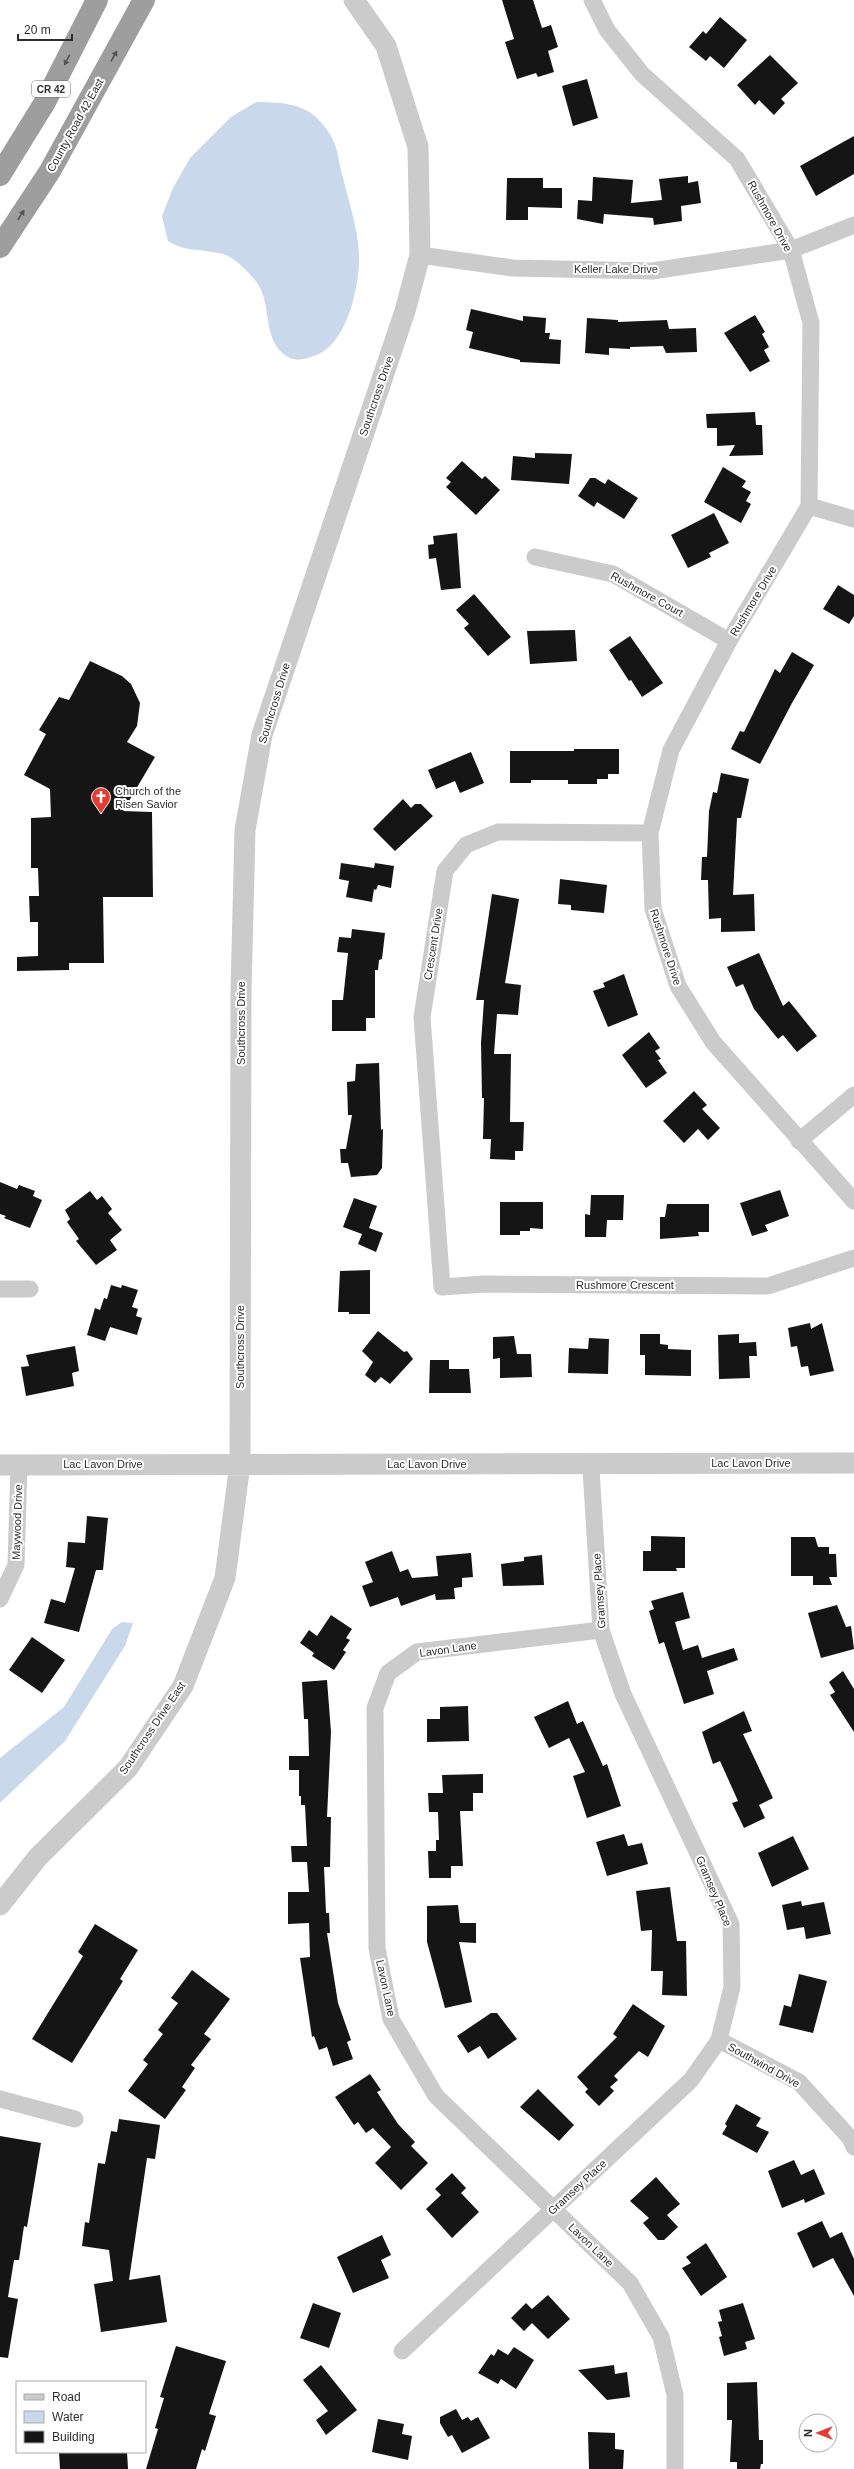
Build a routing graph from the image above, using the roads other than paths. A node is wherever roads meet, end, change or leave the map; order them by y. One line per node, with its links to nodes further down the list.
1 (97, 0): 5 (highway, CR 42, one-way to 5)
2 (144, 0): 7 (highway, County Road 42 East, one-way to 2)
3 (354, 0): 9 (street, Southcross Drive)
4 (592, 0): 8 (street, Rushmore Drive)
5 (0, 175)
6 (854, 224): 8 (street, Keller Lake Drive)
7 (0, 247)
8 (791, 250): 9 (street, Keller Lake Drive); 10 (street, Rushmore Drive)
9 (420, 255): 24 (street, Southcross Drive)
10 (809, 506): 11 (street); 13 (street, Rushmore Drive)
11 (854, 520)
12 (535, 557): 13 (street, Rushmore Court)
13 (729, 641): 14 (street, Rushmore Drive)
14 (650, 833): 16 (street, Rushmore Drive); 18 (street, Crescent Drive)
15 (854, 1095): 16 (street)
16 (799, 1141): 17 (street, Rushmore Drive)
17 (854, 1201)
18 (438, 1237): 19 (street, Rushmore Crescent)
19 (854, 1258)
20 (0, 1289): 21 (street)
21 (30, 1289)
22 (854, 1463): 25 (street, Lac Lavon Drive)
23 (10, 1464): 24 (street, Lac Lavon Drive); 26 (street, Maywood Drive)
24 (240, 1464): 25 (street, Lac Lavon Drive); 28 (street, Southcross Drive East)
25 (584, 1464): 27 (street, Gramsey Place)
26 (0, 1599)
27 (600, 1630): 29 (street, Gramsey Place); 33 (street, Lavon Lane)
28 (0, 1904)
29 (719, 2040): 32 (street, Southwind Drive); 33 (street, Gramsey Place)
30 (0, 2099): 31 (street)
31 (75, 2119)
32 (854, 2147)
33 (553, 2209): 34 (street, Gramsey Place); 35 (street, Lavon Lane)
34 (402, 2351)
35 (675, 2469)

